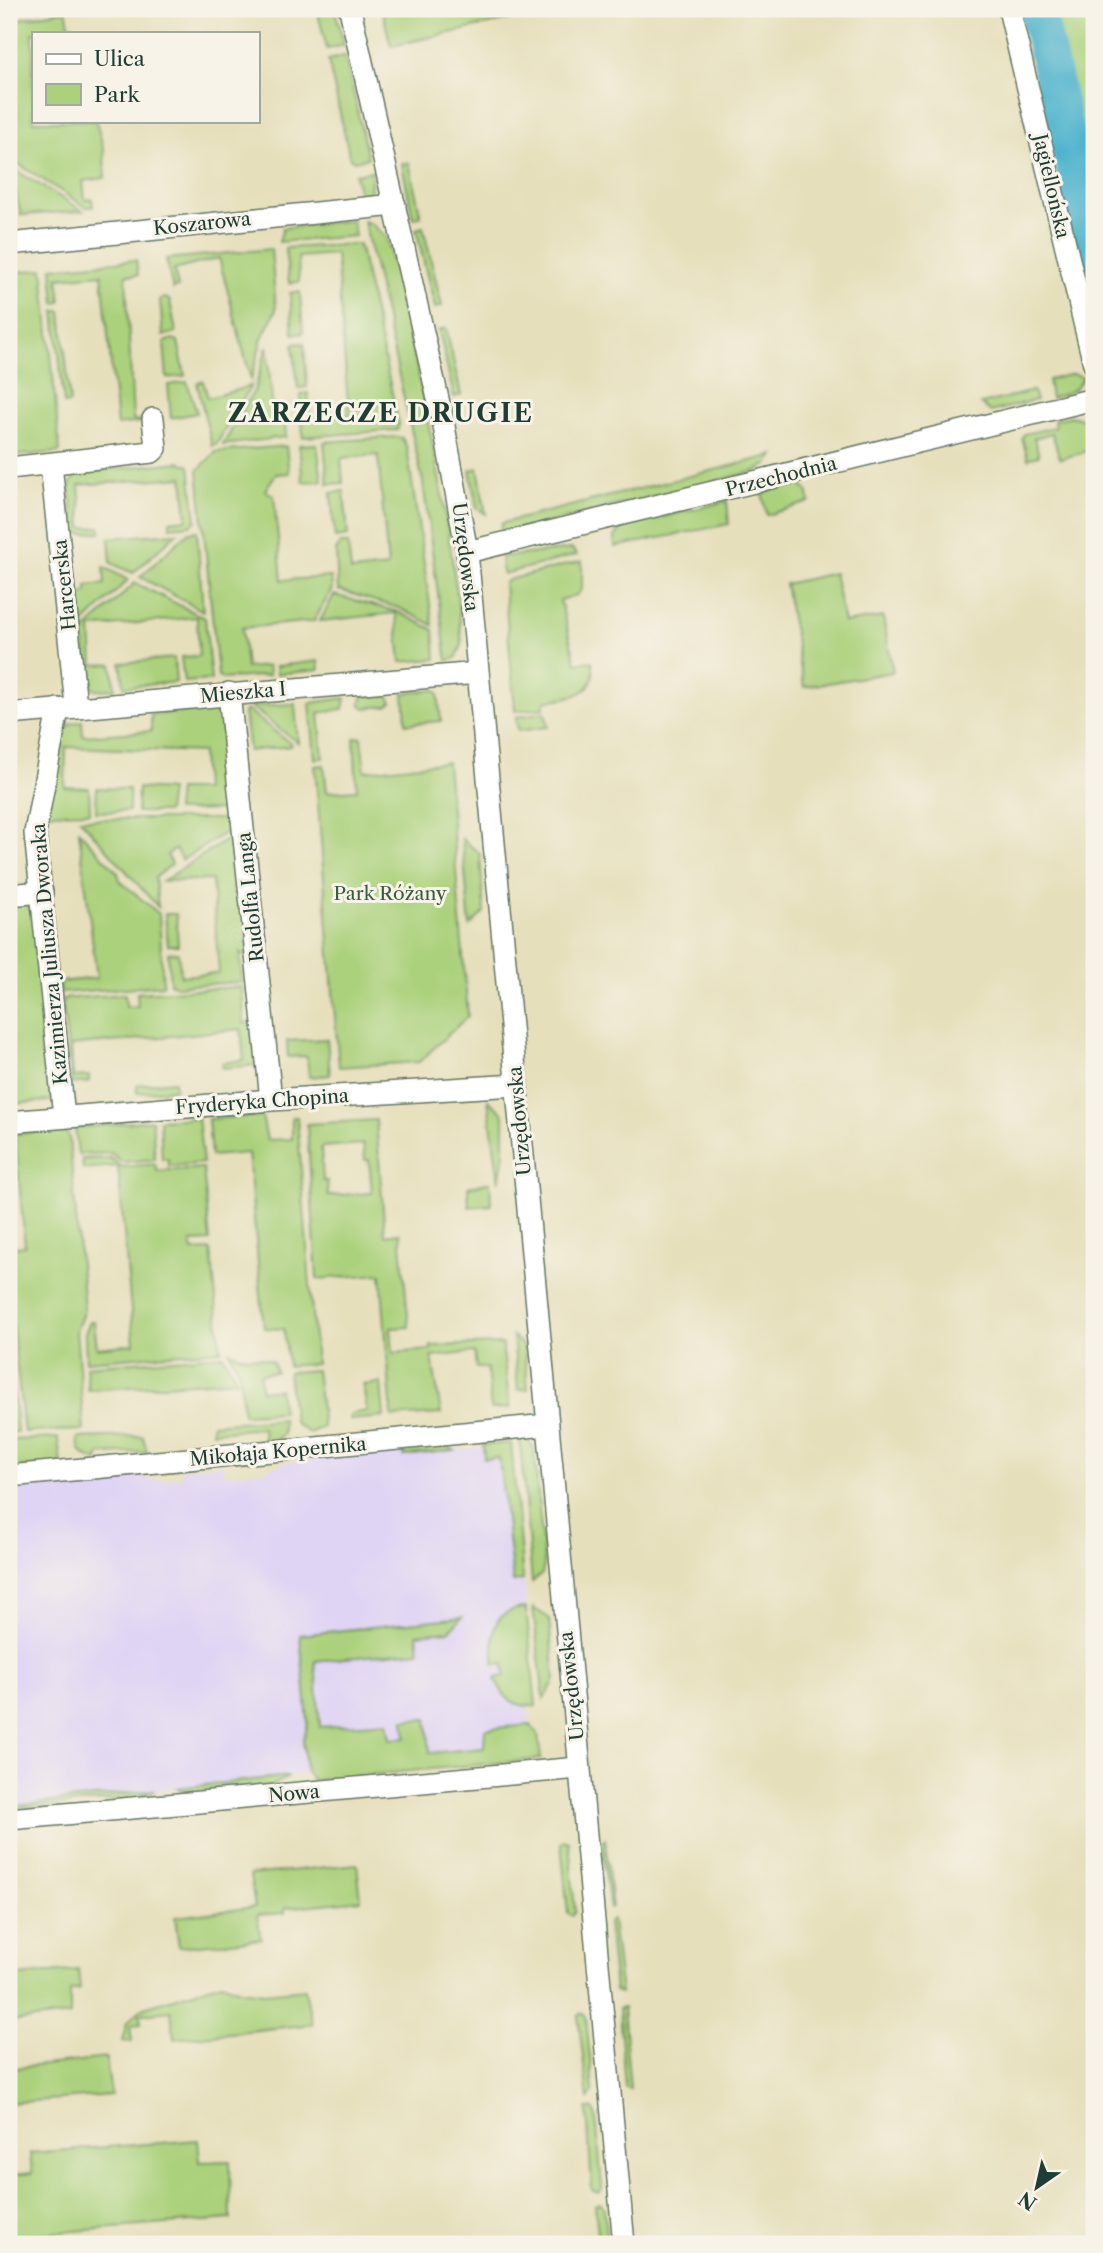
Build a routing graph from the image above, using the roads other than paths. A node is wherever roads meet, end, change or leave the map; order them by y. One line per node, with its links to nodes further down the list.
1 (350, 9): 3 (street, Urzędowska)
2 (1009, 9): 5 (street, Jagiellońska)
3 (395, 205): 4 (street, Koszarowa); 10 (street, Urzędowska)
4 (9, 244)
5 (1094, 359)
6 (1094, 399): 10 (street, Przechodnia)
7 (153, 419): 8 (street)
8 (51, 464): 9 (street); 13 (street, Harcerska)
9 (9, 468)
10 (467, 552): 11 (street, Urzędowska)
11 (478, 673): 12 (street, Mieszka I); 17 (street, Urzędowska)
12 (229, 693): 13 (street, Mieszka I); 18 (street, Rudolfa Langa)
13 (67, 708): 14 (street, Mieszka I); 15 (street, Kazimierza Juliusza Dworaka)
14 (9, 714)
15 (42, 892): 16 (street); 19 (street, Kazimierza Juliusza Dworaka)
16 (9, 895)
17 (516, 1085): 18 (street, Fryderyka Chopina); 21 (street, Urzędowska)
18 (271, 1100): 19 (street, Fryderyka Chopina)
19 (64, 1118): 20 (street, Fryderyka Chopina)
20 (9, 1122)
21 (547, 1425): 22 (street, Mikołaja Kopernika); 23 (street, Urzędowska)
22 (9, 1476)
23 (579, 1768): 24 (street, Nowa); 25 (street, Urzędowska)
24 (9, 1819)
25 (624, 2244)

